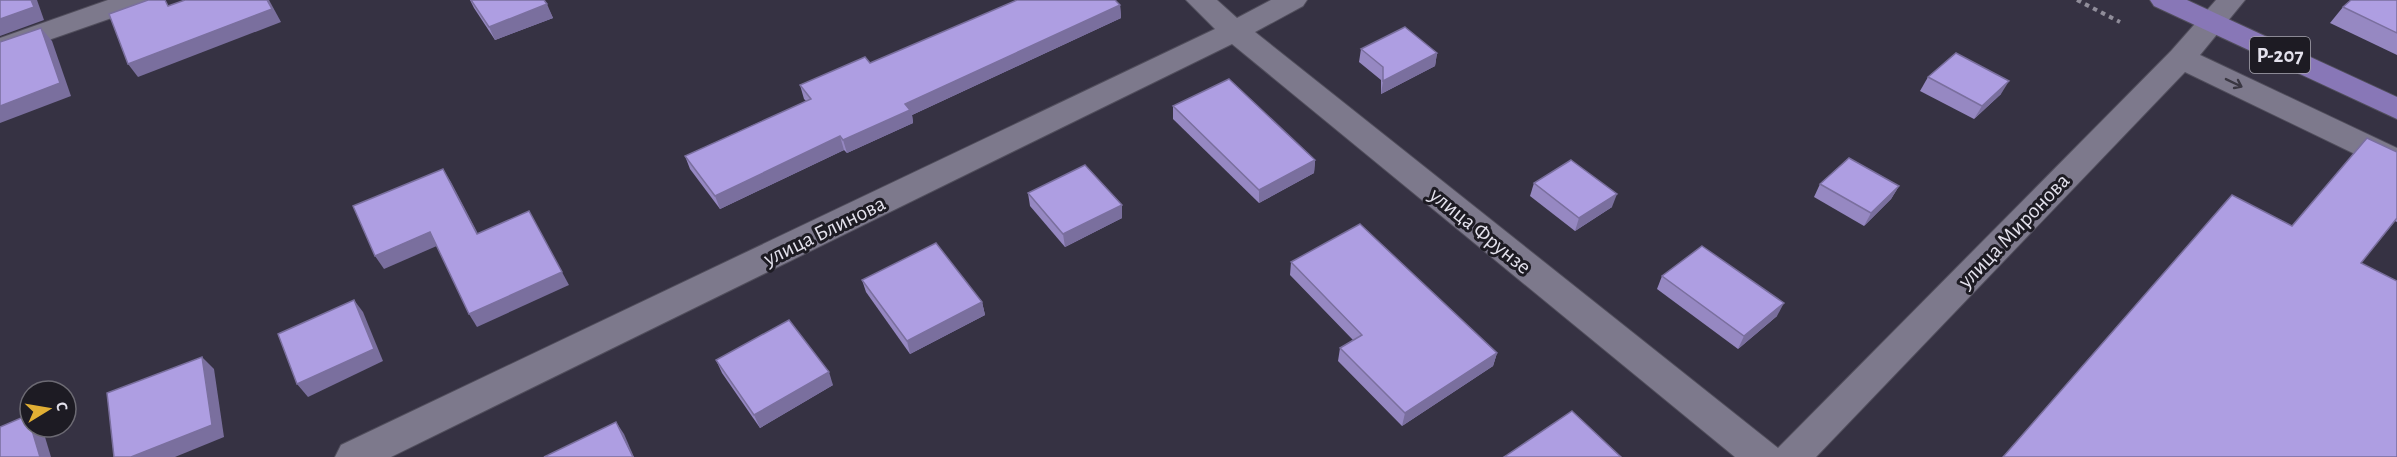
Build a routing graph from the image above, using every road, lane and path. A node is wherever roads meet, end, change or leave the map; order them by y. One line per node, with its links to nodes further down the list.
1 (136, 0): 9 (street)
2 (1200, 0): 8 (street, улица Фрунзе)
3 (1293, 0): 8 (street, улица Блинова)
4 (2077, 0): 7 (path)
5 (2164, 0): 6 (main road, Р-207)
6 (2221, 11): 10 (street, улица Миронова); 11 (main road, Р-207)
7 (2120, 22)
8 (1235, 32): 13 (street, улица Блинова); 14 (street, улица Фрунзе)
9 (0, 48)
10 (2181, 58): 12 (street, one-way to 12); 15 (street, улица Миронова)
11 (2397, 109)
12 (2397, 161)
13 (354, 457)
14 (1763, 457)
15 (1792, 457)

